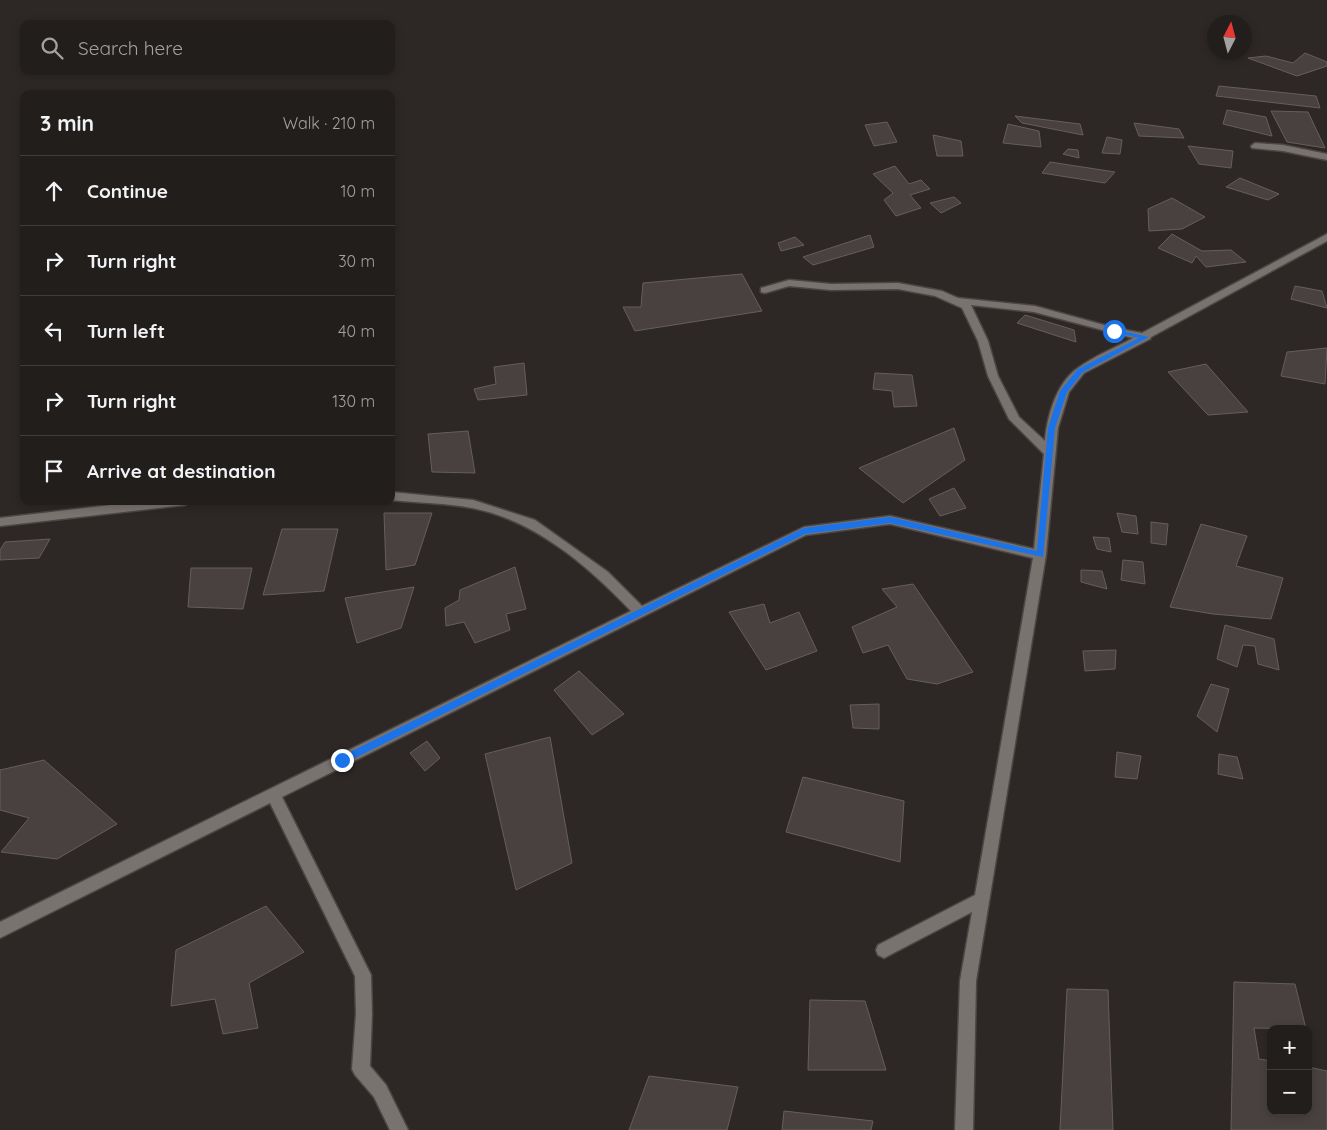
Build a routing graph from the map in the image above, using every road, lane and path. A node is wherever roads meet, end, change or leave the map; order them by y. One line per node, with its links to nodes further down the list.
1 (1254, 146): 2 (street)
2 (1327, 157)
3 (1325, 240): 6 (street)
4 (765, 290): 5 (street)
5 (954, 300): 6 (street); 7 (street)
6 (1146, 337): 7 (street)
7 (1049, 452): 11 (street)
8 (395, 496): 12 (street)
9 (150, 505): 10 (street)
10 (0, 522)
11 (1040, 555): 12 (street); 14 (street)
12 (640, 612): 13 (street)
13 (272, 795): 15 (street); 17 (street)
14 (982, 899): 16 (street); 18 (street)
15 (0, 930)
16 (884, 950)
17 (399, 1130)
18 (964, 1130)

